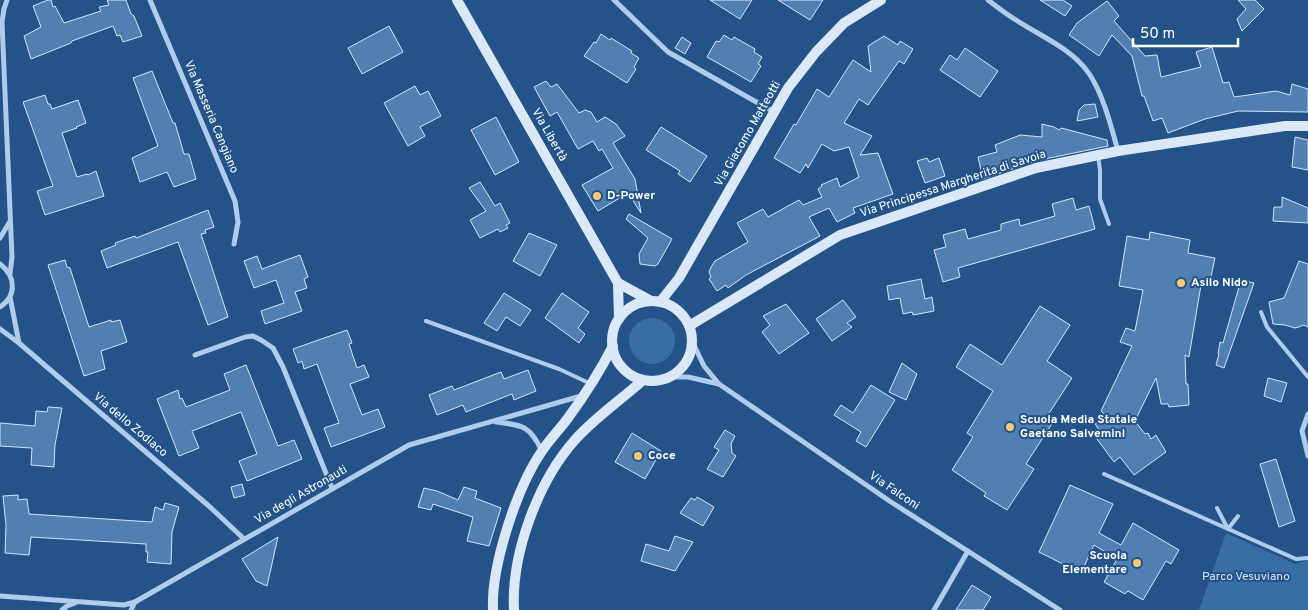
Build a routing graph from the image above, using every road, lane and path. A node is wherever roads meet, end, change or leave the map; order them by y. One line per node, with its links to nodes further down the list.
1 (7, 0): 11 (street)
2 (150, 0): 14 (street, Via Masseria Cangiano)
3 (457, 0): 17 (street, Via Libertà)
4 (614, 0): 7 (street)
5 (881, 0): 7 (street, Via Giacomo Matteotti)
6 (988, 0): 9 (street)
7 (774, 112): 19 (street, Via Giacomo Matteotti)
8 (1308, 126): 9 (street, Via Principessa Margherita di Savoia)
9 (1118, 151): 10 (street, Via Principessa Margherita di Savoia)
10 (1098, 155): 12 (lane); 24 (street, Via Principessa Margherita di Savoia)
11 (9, 222): 13 (street); 16 (street)
12 (1109, 224)
13 (0, 238)
14 (234, 244)
15 (0, 264): 16 (street)
16 (10, 274): 18 (street)
17 (618, 283): 19 (street); 22 (street, Via Libertà)
18 (10, 298): 20 (street); 27 (street)
19 (655, 302): 22 (street); 24 (street)
20 (0, 307)
21 (1261, 312): 31 (lane)
22 (619, 318): 28 (street)
23 (426, 321): 33 (lane)
24 (689, 326): 26 (street)
25 (0, 329): 27 (street, Via dello Zodiaco)
26 (692, 341): 30 (street); 34 (street, Via Falconi)
27 (19, 343): 47 (street, Via dello Zodiaco)
28 (613, 346): 32 (street); 33 (street)
29 (196, 355): 41 (street)
30 (669, 377): 32 (street); 34 (street, Via Falconi)
31 (1308, 377)
32 (643, 380): 56 (street)
33 (591, 384): 35 (street)
34 (719, 384): 48 (street, Via Falconi)
35 (584, 395): 37 (street, Via degli Astronauti); 38 (street)
36 (1308, 414): 39 (street)
37 (493, 422): 38 (street, Via degli Astronauti); 41 (street, Via degli Astronauti)
38 (542, 452): 55 (street)
39 (1308, 456)
40 (1104, 474): 43 (lane)
41 (332, 488): 47 (street, Via degli Astronauti)
42 (1166, 494): 43 (lane)
43 (1167, 502): 46 (lane)
44 (1217, 508): 46 (lane)
45 (1238, 516): 46 (lane)
46 (1228, 529): 49 (lane)
47 (244, 539): 52 (street, Via degli Astronauti)
48 (968, 551): 57 (street); 58 (street, Via Falconi)
49 (1308, 558)
50 (0, 596): 51 (street)
51 (77, 602): 52 (street); 53 (street)
52 (135, 602): 54 (street)
53 (62, 610)
54 (131, 610)
55 (493, 610)
56 (514, 610)
57 (934, 610)
58 (1060, 610)

